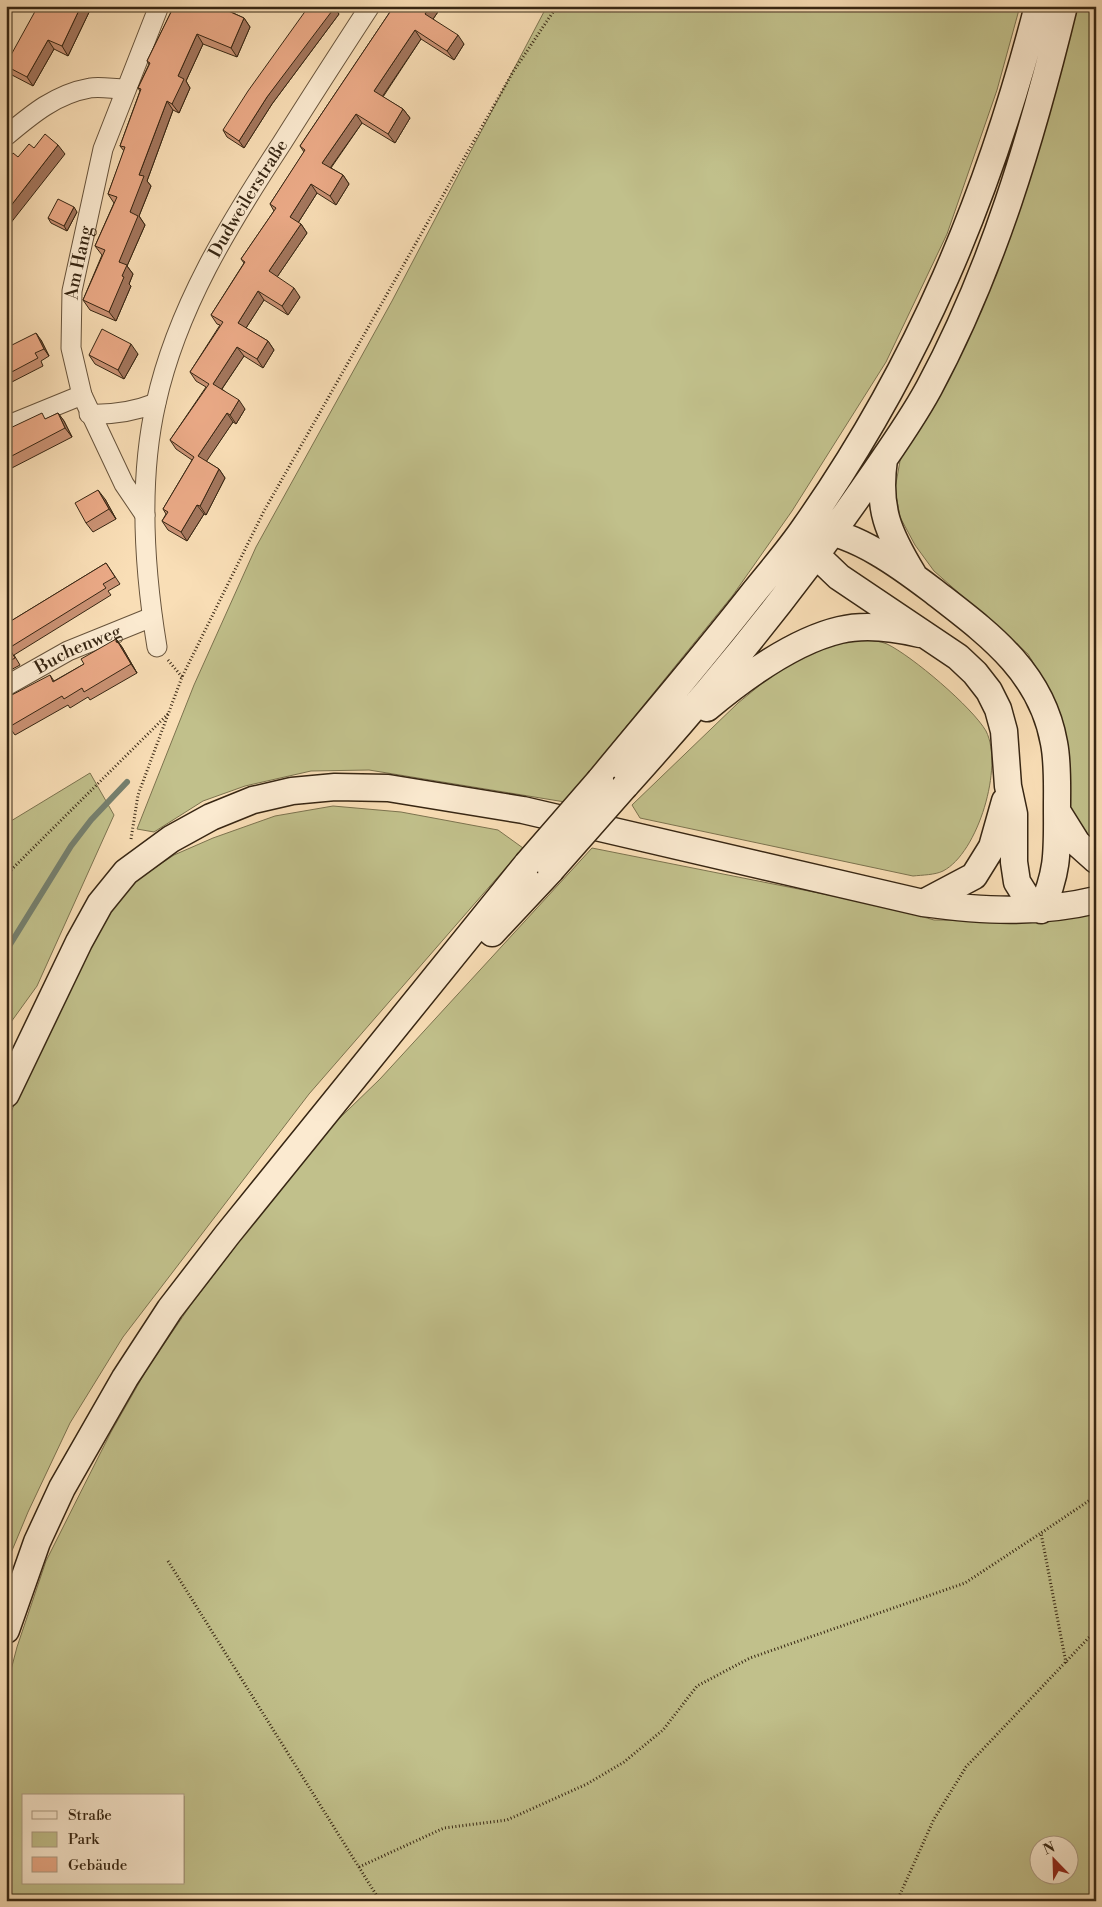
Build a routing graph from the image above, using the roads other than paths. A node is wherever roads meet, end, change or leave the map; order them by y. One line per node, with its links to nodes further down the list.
1 (159, 6): 5 (street, Am Hang)
2 (370, 6): 8 (street, Dudweilerstraße)
3 (1038, 6): 13 (main road)
4 (1064, 6): 11 (main road)
5 (125, 89): 6 (street); 7 (street, Am Hang)
6 (6, 136)
7 (82, 395): 9 (street, Am Hang); 10 (street)
8 (156, 403): 9 (street); 12 (street, Dudweilerstraße)
9 (89, 414): 12 (street, Am Hang)
10 (6, 426)
11 (884, 458): 14 (main road); 16 (main road)
12 (145, 514): 17 (street, Dudweilerstraße)
13 (804, 529): 14 (main road); 15 (main road); 25 (main road, bridge)
14 (833, 533): 15 (main road); 16 (main road)
15 (816, 555): 18 (main road); 21 (main road)
16 (915, 577): 23 (main road)
17 (152, 616): 19 (street, Dudweilerstraße); 20 (street, Buchenweg)
18 (928, 636): 21 (main road); 22 (main road)
19 (157, 647)
20 (6, 686)
21 (656, 752): 25 (main road, bridge)
22 (1008, 786): 27 (main road); 28 (main road)
23 (1057, 810): 24 (main road); 28 (main road)
24 (1096, 860)
25 (539, 867): 30 (main road)
26 (1096, 900): 28 (main road)
27 (924, 903): 28 (main road); 29 (main road)
28 (1041, 910)
29 (6, 1094)
30 (6, 1630)

